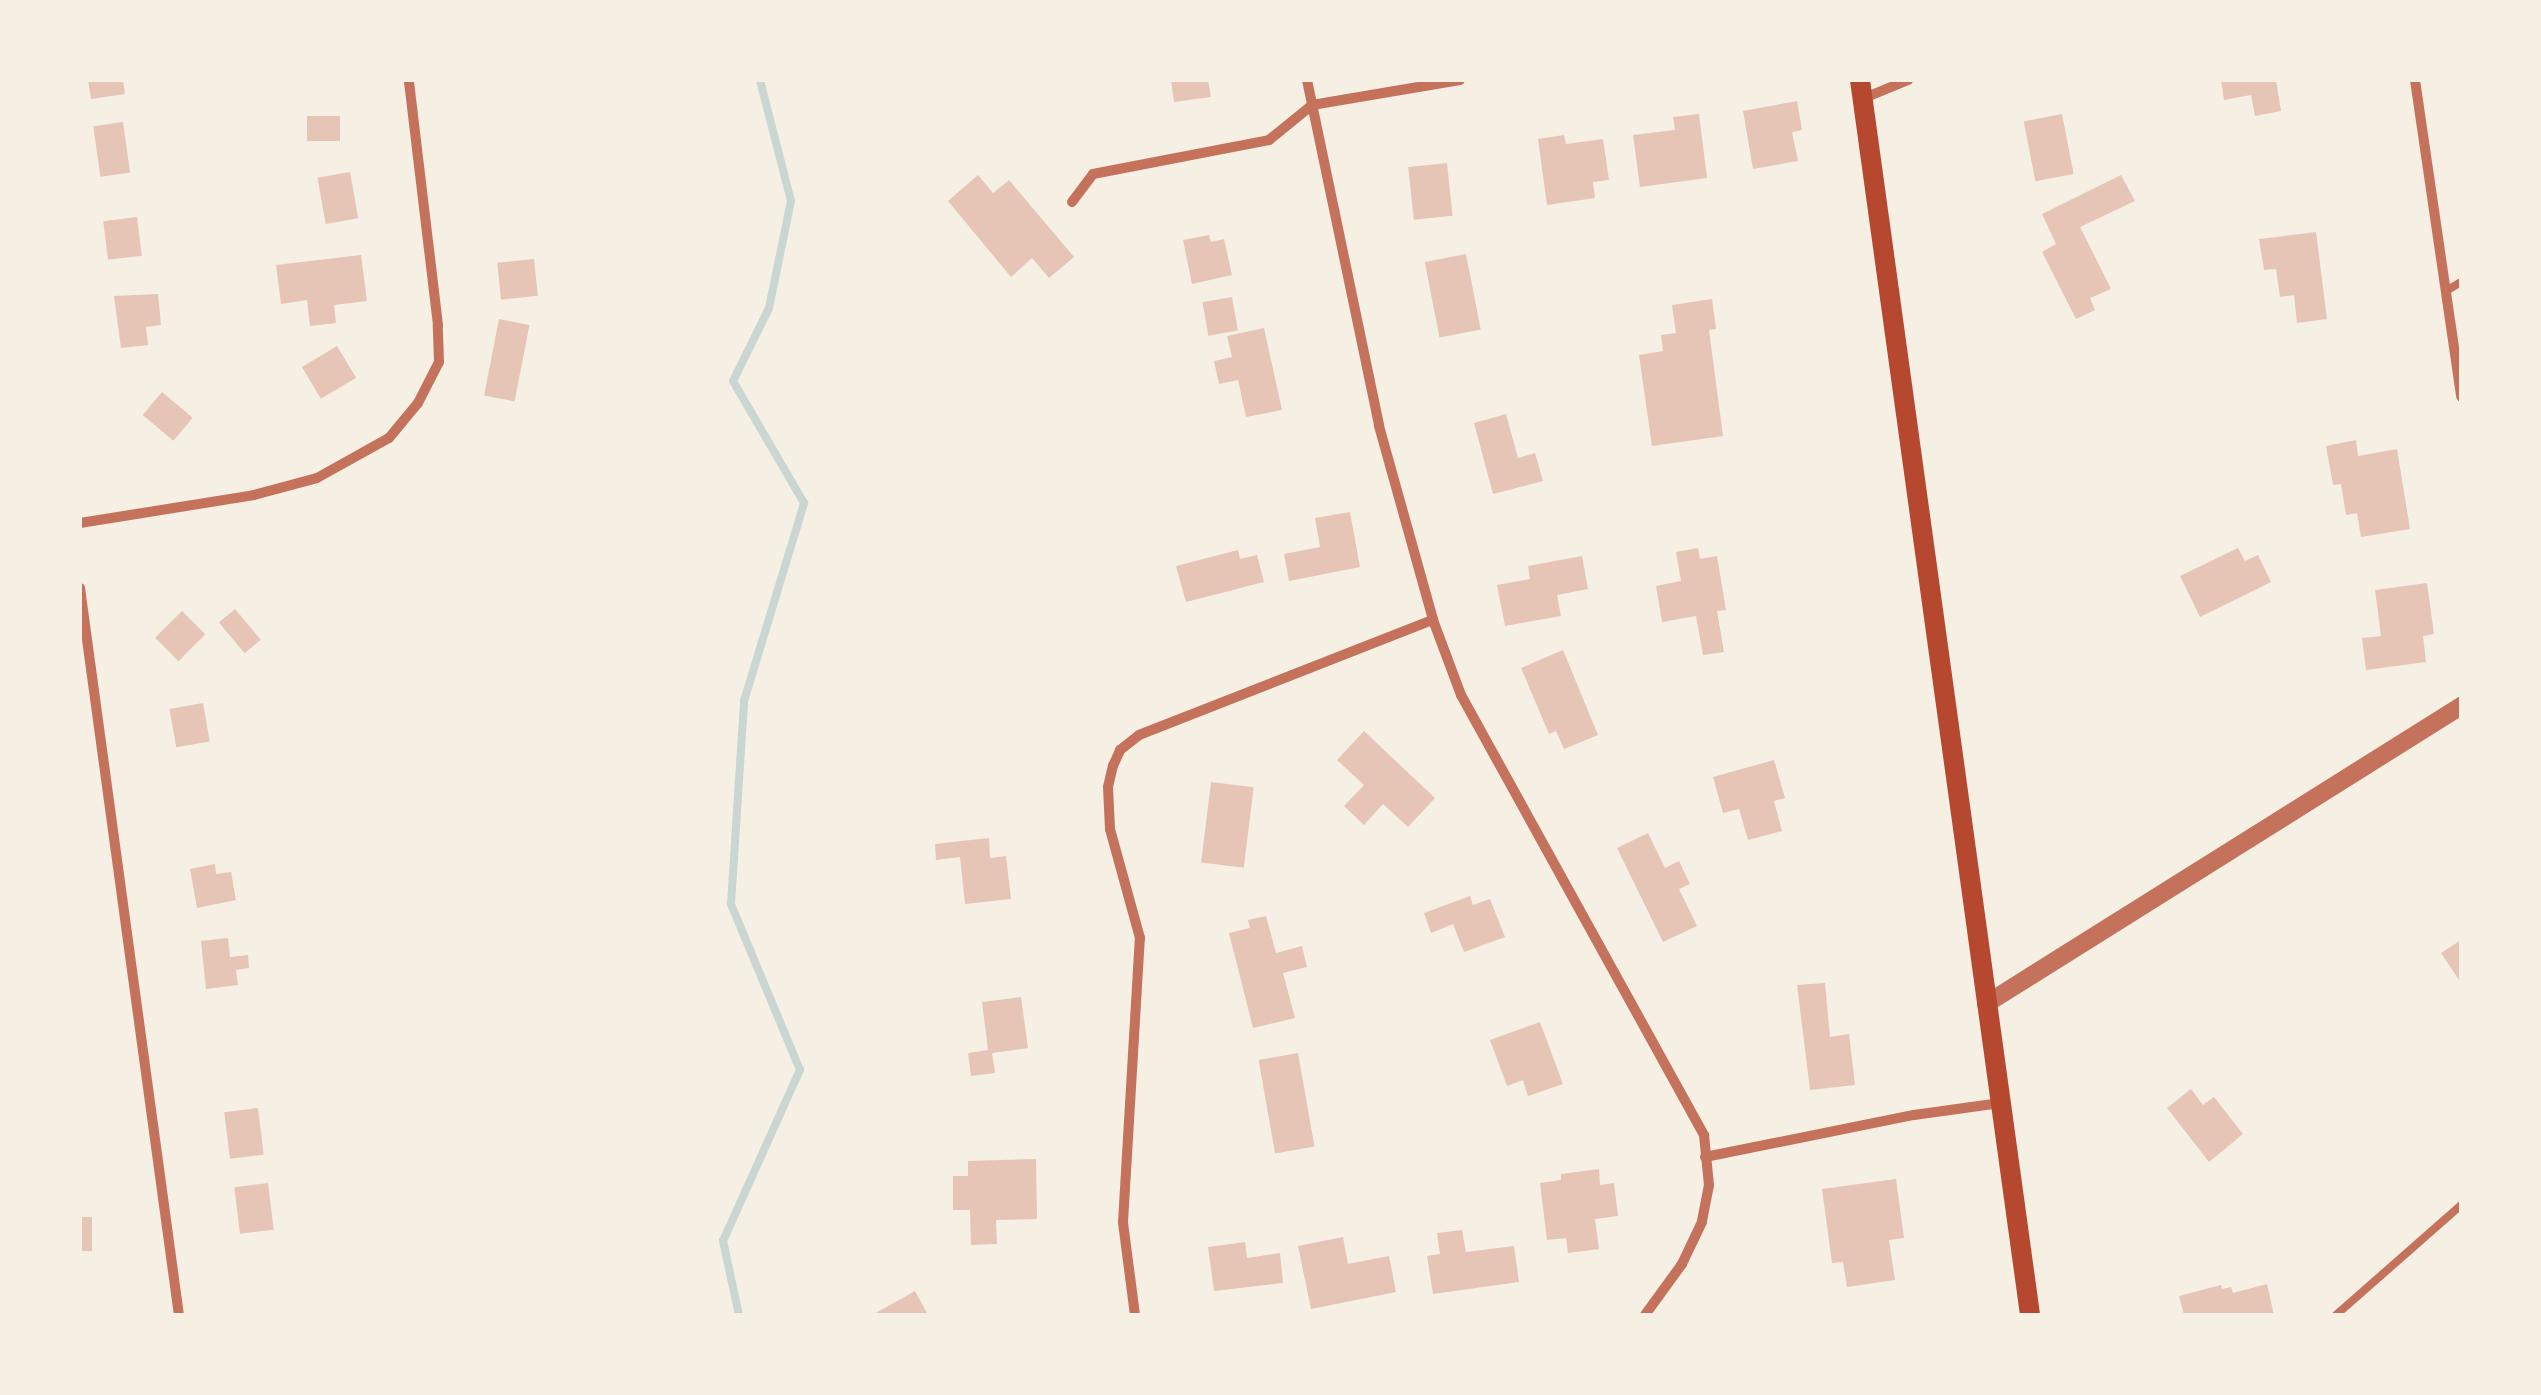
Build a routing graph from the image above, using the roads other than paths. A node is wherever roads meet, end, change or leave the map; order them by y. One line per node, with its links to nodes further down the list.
1 (409, 80): 12 (street)
2 (1307, 80): 7 (street)
3 (1460, 80): 7 (street)
4 (1908, 80): 6 (street)
5 (2415, 80): 10 (street)
6 (1861, 90): 16 (main road)
7 (1312, 106): 8 (street); 14 (street)
8 (1072, 202)
9 (2461, 282): 10 (lane)
10 (2446, 292): 11 (street)
11 (2461, 396)
12 (80, 523)
13 (80, 588): 20 (street)
14 (1433, 620): 18 (street); 21 (street)
15 (2461, 706): 16 (street)
16 (1986, 1004): 17 (main road)
17 (2000, 1104): 18 (street); 23 (main road)
18 (1705, 1157): 22 (street)
19 (2461, 1205): 24 (lane)
20 (179, 1315)
21 (1135, 1315)
22 (1644, 1315)
23 (2030, 1315)
24 (2336, 1315)

